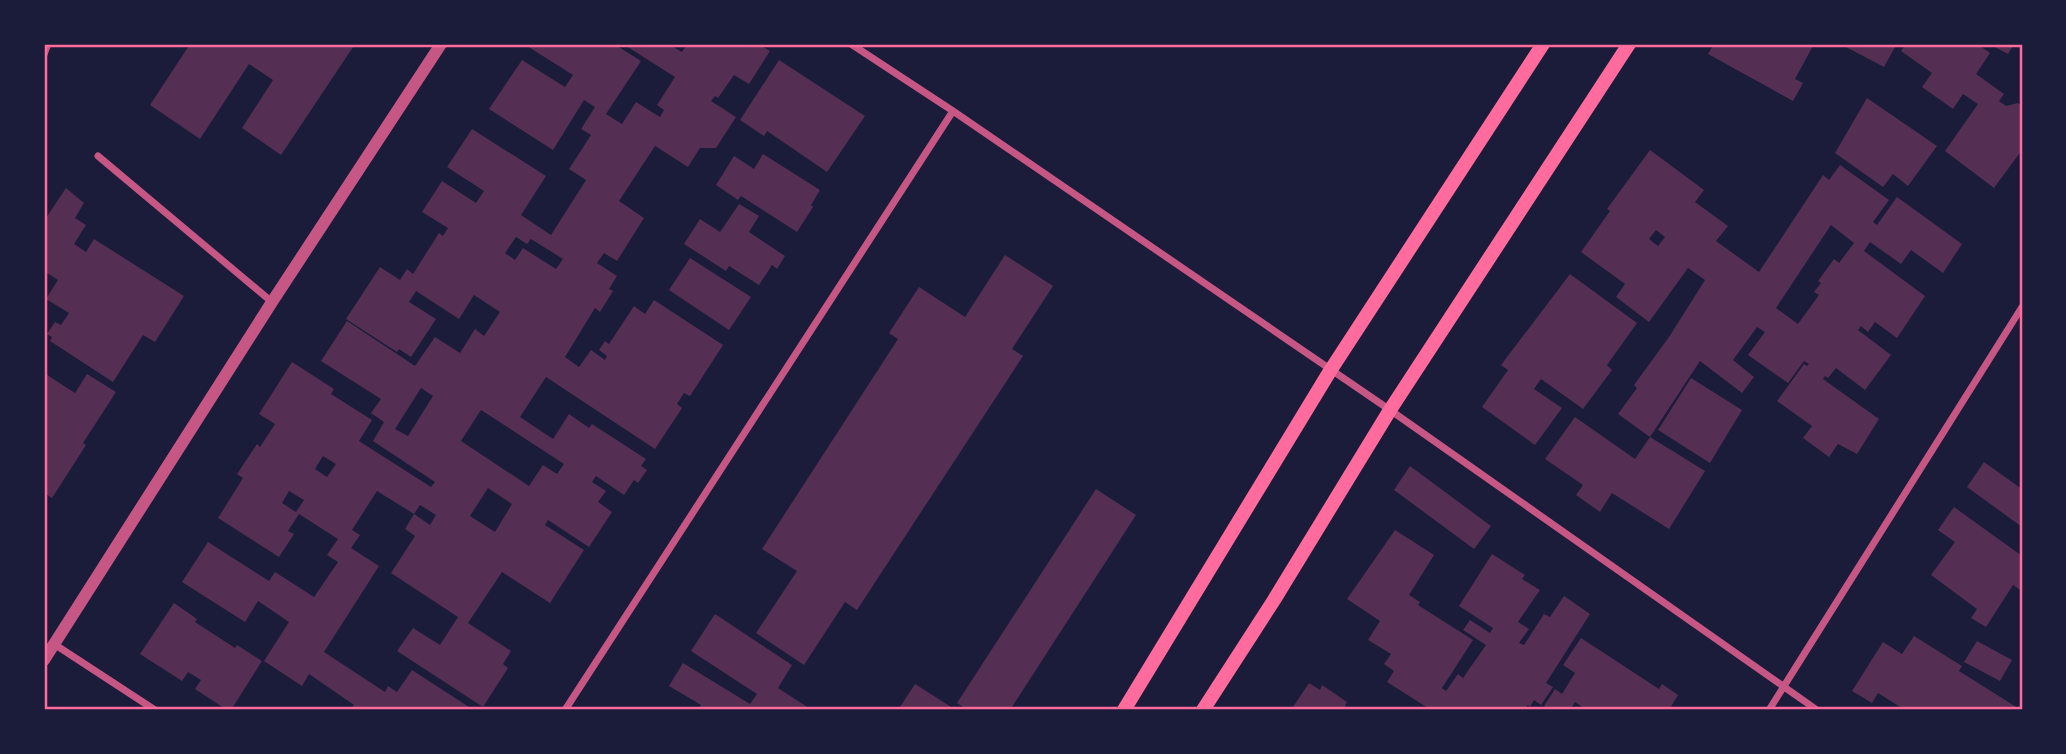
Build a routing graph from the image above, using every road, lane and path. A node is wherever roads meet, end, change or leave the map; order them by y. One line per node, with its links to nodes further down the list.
1 (50, 44): 6 (lane)
2 (442, 44): 9 (street)
3 (850, 44): 7 (street)
4 (1543, 44): 11 (main road)
5 (1629, 44): 12 (main road)
6 (44, 57)
7 (953, 111): 11 (street); 17 (street)
8 (98, 156): 9 (street)
9 (272, 302): 13 (street)
10 (2022, 307): 15 (street)
11 (1331, 371): 12 (street); 18 (main road)
12 (1390, 410): 15 (street); 19 (main road)
13 (54, 644): 14 (street); 16 (street)
14 (44, 660)
15 (1785, 686): 20 (street); 21 (street)
16 (155, 710)
17 (565, 710)
18 (1124, 710)
19 (1203, 710)
20 (1769, 710)
21 (1817, 710)

